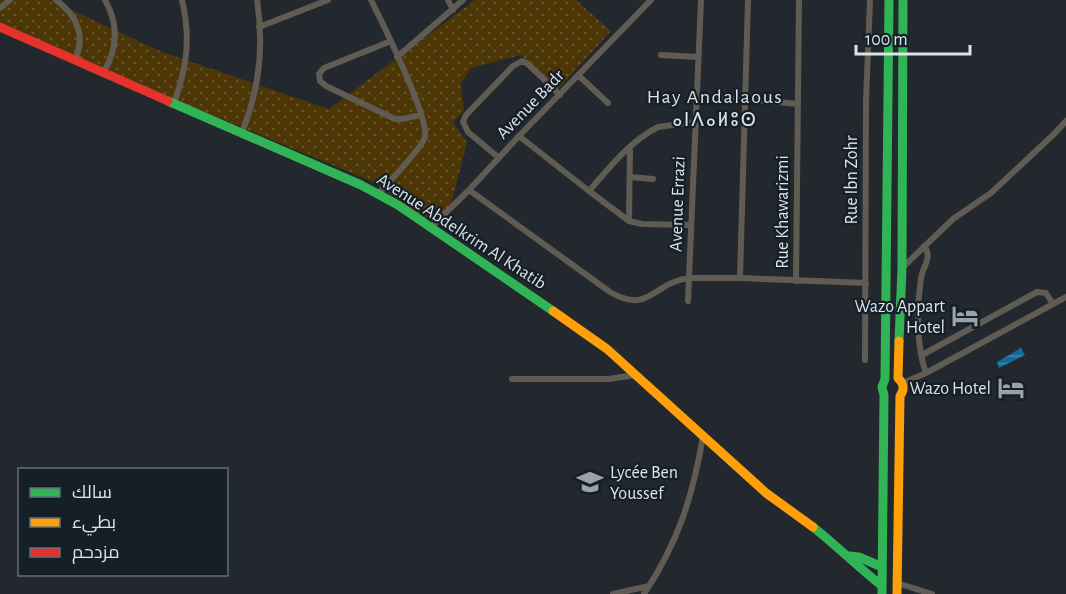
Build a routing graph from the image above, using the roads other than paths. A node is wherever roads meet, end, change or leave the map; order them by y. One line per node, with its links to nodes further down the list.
1 (10, 0): 17 (street)
2 (56, 0): 25 (street)
3 (105, 0): 26 (street)
4 (182, 0): 31 (street)
5 (257, 0): 20 (street)
6 (328, 0): 20 (street)
7 (371, 0): 21 (street)
8 (448, 0): 18 (street)
9 (463, 0): 18 (street)
10 (651, 0): 27 (street, Avenue Badr)
11 (701, 0): 24 (street, Avenue Errazi)
12 (748, 0): 30 (street)
13 (799, 0): 33 (street, Rue Khawarizmi)
14 (870, 0): 54 (street, Rue Ibn Zohr)
15 (889, 0): 63 (main road)
16 (903, 0): 50 (main road)
17 (0, 8)
18 (453, 10): 23 (street)
19 (0, 27): 25 (main road, Avenue Abdelkrim Al Khatib)
20 (259, 27): 37 (street)
21 (391, 41): 23 (street); 34 (street)
22 (661, 55): 24 (street)
23 (397, 57): 34 (street)
24 (698, 57): 29 (street, Avenue Errazi)
25 (75, 60): 26 (main road, Avenue Abdelkrim Al Khatib)
26 (103, 73): 31 (main road, Avenue Abdelkrim Al Khatib)
27 (578, 75): 28 (street, Avenue Badr); 32 (street)
28 (560, 95): 38 (street, Avenue Badr); 40 (street)
29 (697, 98): 30 (street); 36 (street, Avenue Errazi)
30 (745, 99): 33 (street); 52 (street)
31 (174, 103): 37 (main road, Avenue Abdelkrim Al Khatib)
32 (608, 103)
33 (798, 104): 53 (street, Rue Khawarizmi)
34 (421, 115): 45 (street)
35 (1066, 121): 49 (street)
36 (695, 122): 39 (street); 47 (street, Avenue Errazi)
37 (242, 133): 45 (main road, Avenue Abdelkrim Al Khatib)
38 (519, 136): 40 (street, Avenue Badr); 44 (street)
39 (630, 147): 41 (street); 44 (street)
40 (499, 158): 43 (street, Avenue Badr)
41 (630, 177): 42 (street); 46 (street)
42 (653, 178)
43 (469, 190): 48 (street, Avenue Badr); 51 (street)
44 (589, 191): 46 (street)
45 (378, 194): 48 (main road, Avenue Abdelkrim Al Khatib)
46 (629, 221): 47 (street)
47 (691, 225): 51 (street, Avenue Errazi)
48 (430, 228): 61 (main road, Avenue Abdelkrim Al Khatib)
49 (924, 246): 50 (street); 58 (street)
50 (902, 268): 64 (main road)
51 (689, 278): 52 (street); 56 (street, Avenue Errazi)
52 (740, 278): 53 (street)
53 (796, 281): 54 (street)
54 (866, 283): 59 (street, Rue Ibn Zohr)
55 (1066, 297): 57 (street)
56 (688, 301)
57 (1053, 304): 58 (street); 60 (street)
58 (922, 355): 60 (street)
59 (865, 360)
60 (926, 373): 64 (street)
61 (637, 375): 62 (street); 67 (main road, Avenue Abdelkrim Al Khatib)
62 (512, 379)
63 (885, 379): 64 (main road); 65 (main road)
64 (901, 380): 66 (main road)
65 (884, 394): 66 (main road); 69 (main road)
66 (900, 396): 70 (main road)
67 (703, 436): 68 (main road, Avenue Abdelkrim Al Khatib); 71 (street)
68 (849, 556): 69 (main road, Avenue Abdelkrim Al Khatib); 72 (main road, Avenue Abdelkrim Al Khatib)
69 (882, 567): 72 (main road)
70 (897, 583): 75 (main road); 76 (street)
71 (650, 586): 73 (street); 74 (street)
72 (882, 590)
73 (613, 594)
74 (644, 594)
75 (897, 594)
76 (932, 594)

